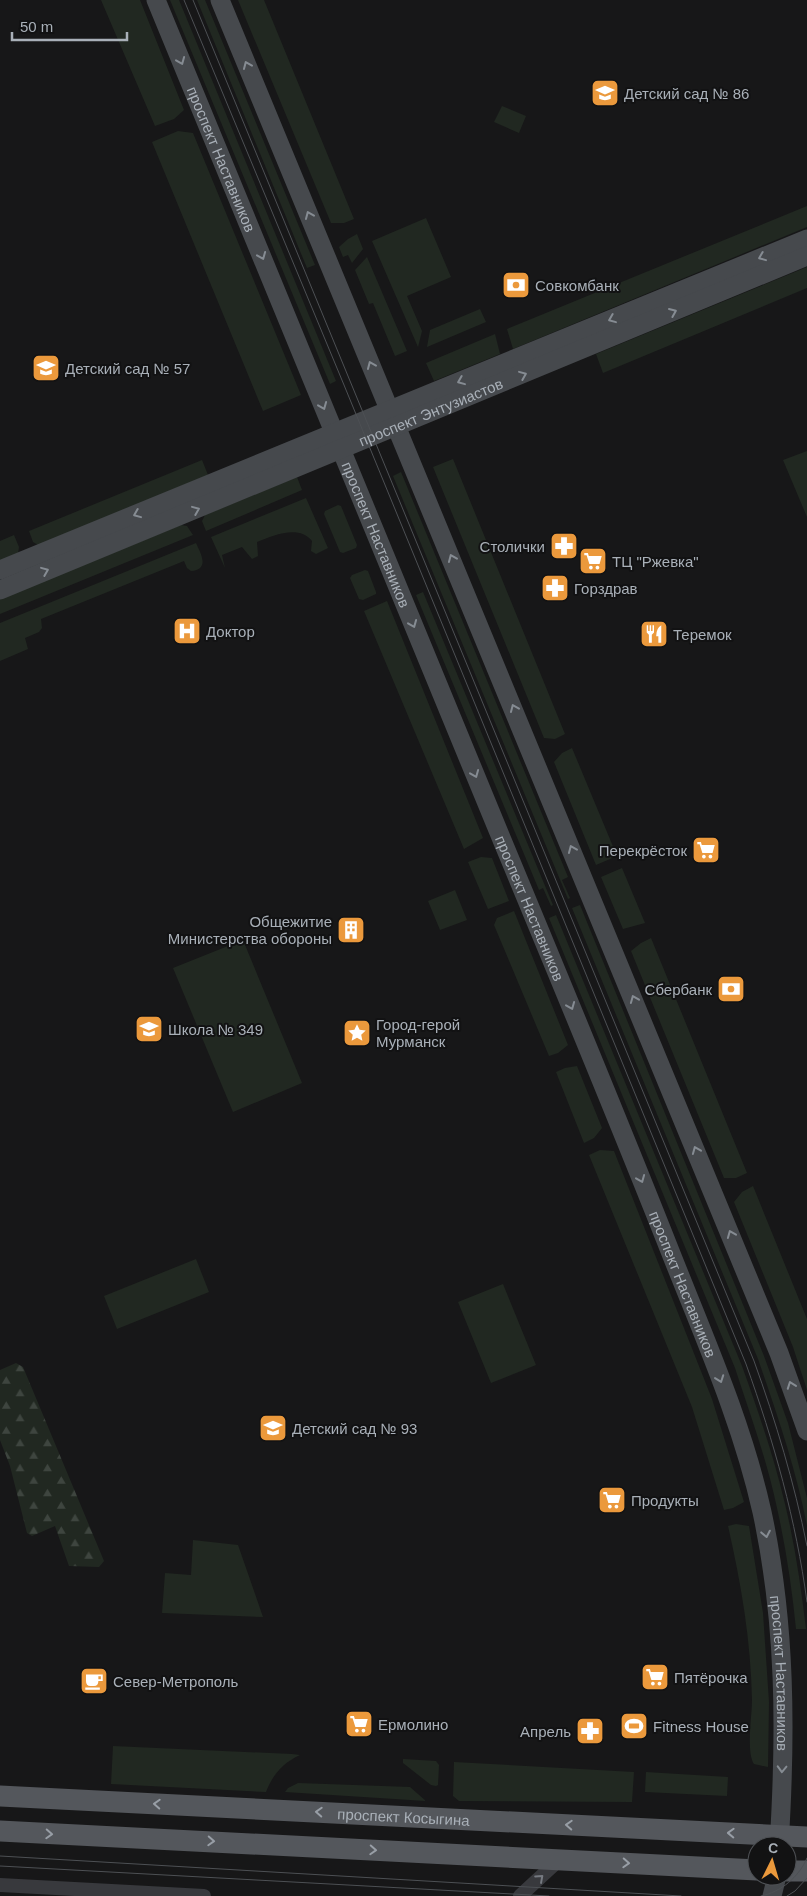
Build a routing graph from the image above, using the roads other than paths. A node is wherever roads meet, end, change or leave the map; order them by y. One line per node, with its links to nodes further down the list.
1 (156, 0): 6 (main road, проспект Наставников, one-way to 6)
2 (220, 0): 5 (main road, one-way to 2)
3 (807, 239): 5 (main road, проспект Энтузиастов, one-way to 5)
4 (807, 256): 5 (main road, проспект Энтузиастов, one-way to 4)
5 (394, 419): 6 (main road, проспект Энтузиастов); 9 (main road, one-way to 5)
6 (338, 441): 7 (main road, проспект Энтузиастов, one-way to 7); 8 (main road, проспект Энтузиастов, one-way to 6); 12 (main road, проспект Наставников, one-way to 12)
7 (0, 570)
8 (0, 590)
9 (807, 1431)
10 (0, 1796): 13 (main road, проспект Косыгина, one-way to 10)
11 (0, 1831): 14 (main road, one-way to 14)
12 (779, 1836)
13 (747, 1839)
14 (560, 1859): 15 (main road, one-way to 15); 18 (street, one-way to 14)
15 (747, 1869)
16 (0, 1885): 17 (street)
17 (204, 1896)
18 (520, 1896)

